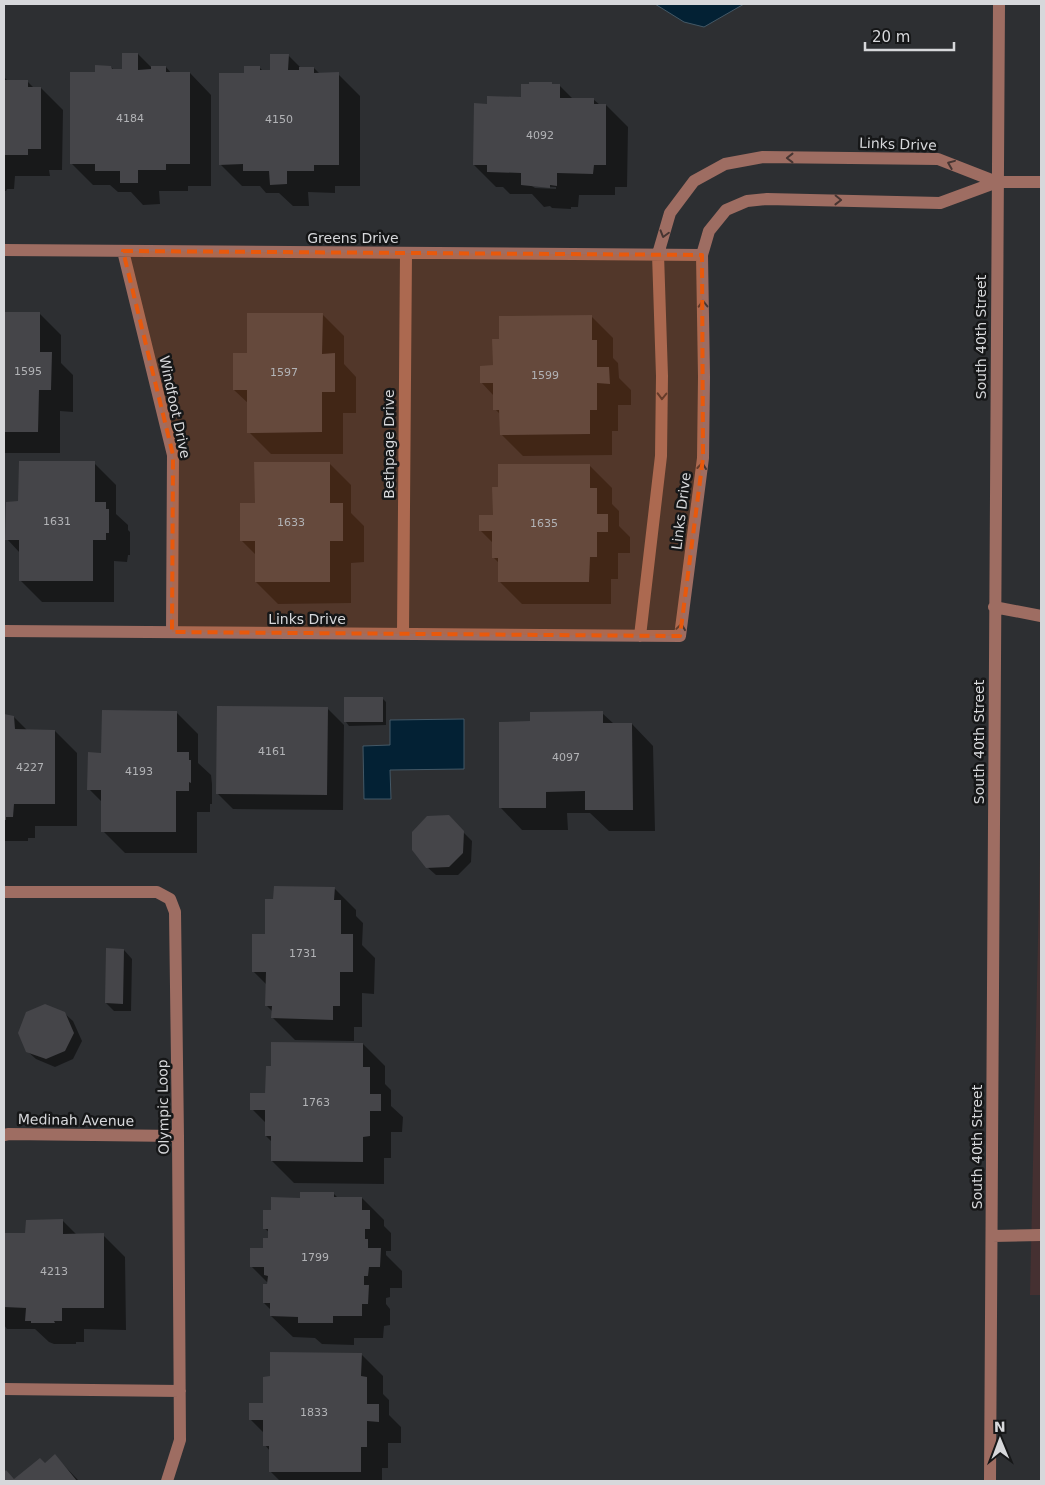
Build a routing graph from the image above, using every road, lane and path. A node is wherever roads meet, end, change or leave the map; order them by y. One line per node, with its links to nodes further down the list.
1 (999, 4): 2 (street, South 40th Street)
2 (997, 182): 3 (street); 7 (street, Links Drive, one-way to 7); 8 (street, Links Drive, one-way to 2); 9 (street, South 40th Street)
3 (1041, 182)
4 (4, 250): 5 (street, Greens Drive)
5 (123, 251): 6 (street, Greens Drive); 12 (street, Windfoot Drive)
6 (406, 253): 7 (street, Greens Drive); 13 (street, Bethpage Drive)
7 (658, 254): 8 (street, Greens Drive); 14 (street, Links Drive, one-way to 14)
8 (702, 255): 14 (street, Links Drive, one-way to 8)
9 (994, 607): 10 (street); 19 (street, South 40th Street)
10 (1041, 616)
11 (4, 632): 12 (street, Links Drive)
12 (172, 632): 13 (street, Links Drive)
13 (403, 634): 14 (street, Links Drive)
14 (640, 636)
15 (4, 892): 17 (street, Olympic Loop)
16 (4, 1135): 17 (street, Medinah Avenue)
17 (178, 1136): 21 (street, Olympic Loop)
18 (1041, 1235): 19 (street)
19 (992, 1236): 23 (street, South 40th Street)
20 (4, 1389): 21 (street)
21 (180, 1391): 22 (street, Olympic Loop)
22 (167, 1481)
23 (990, 1481)

